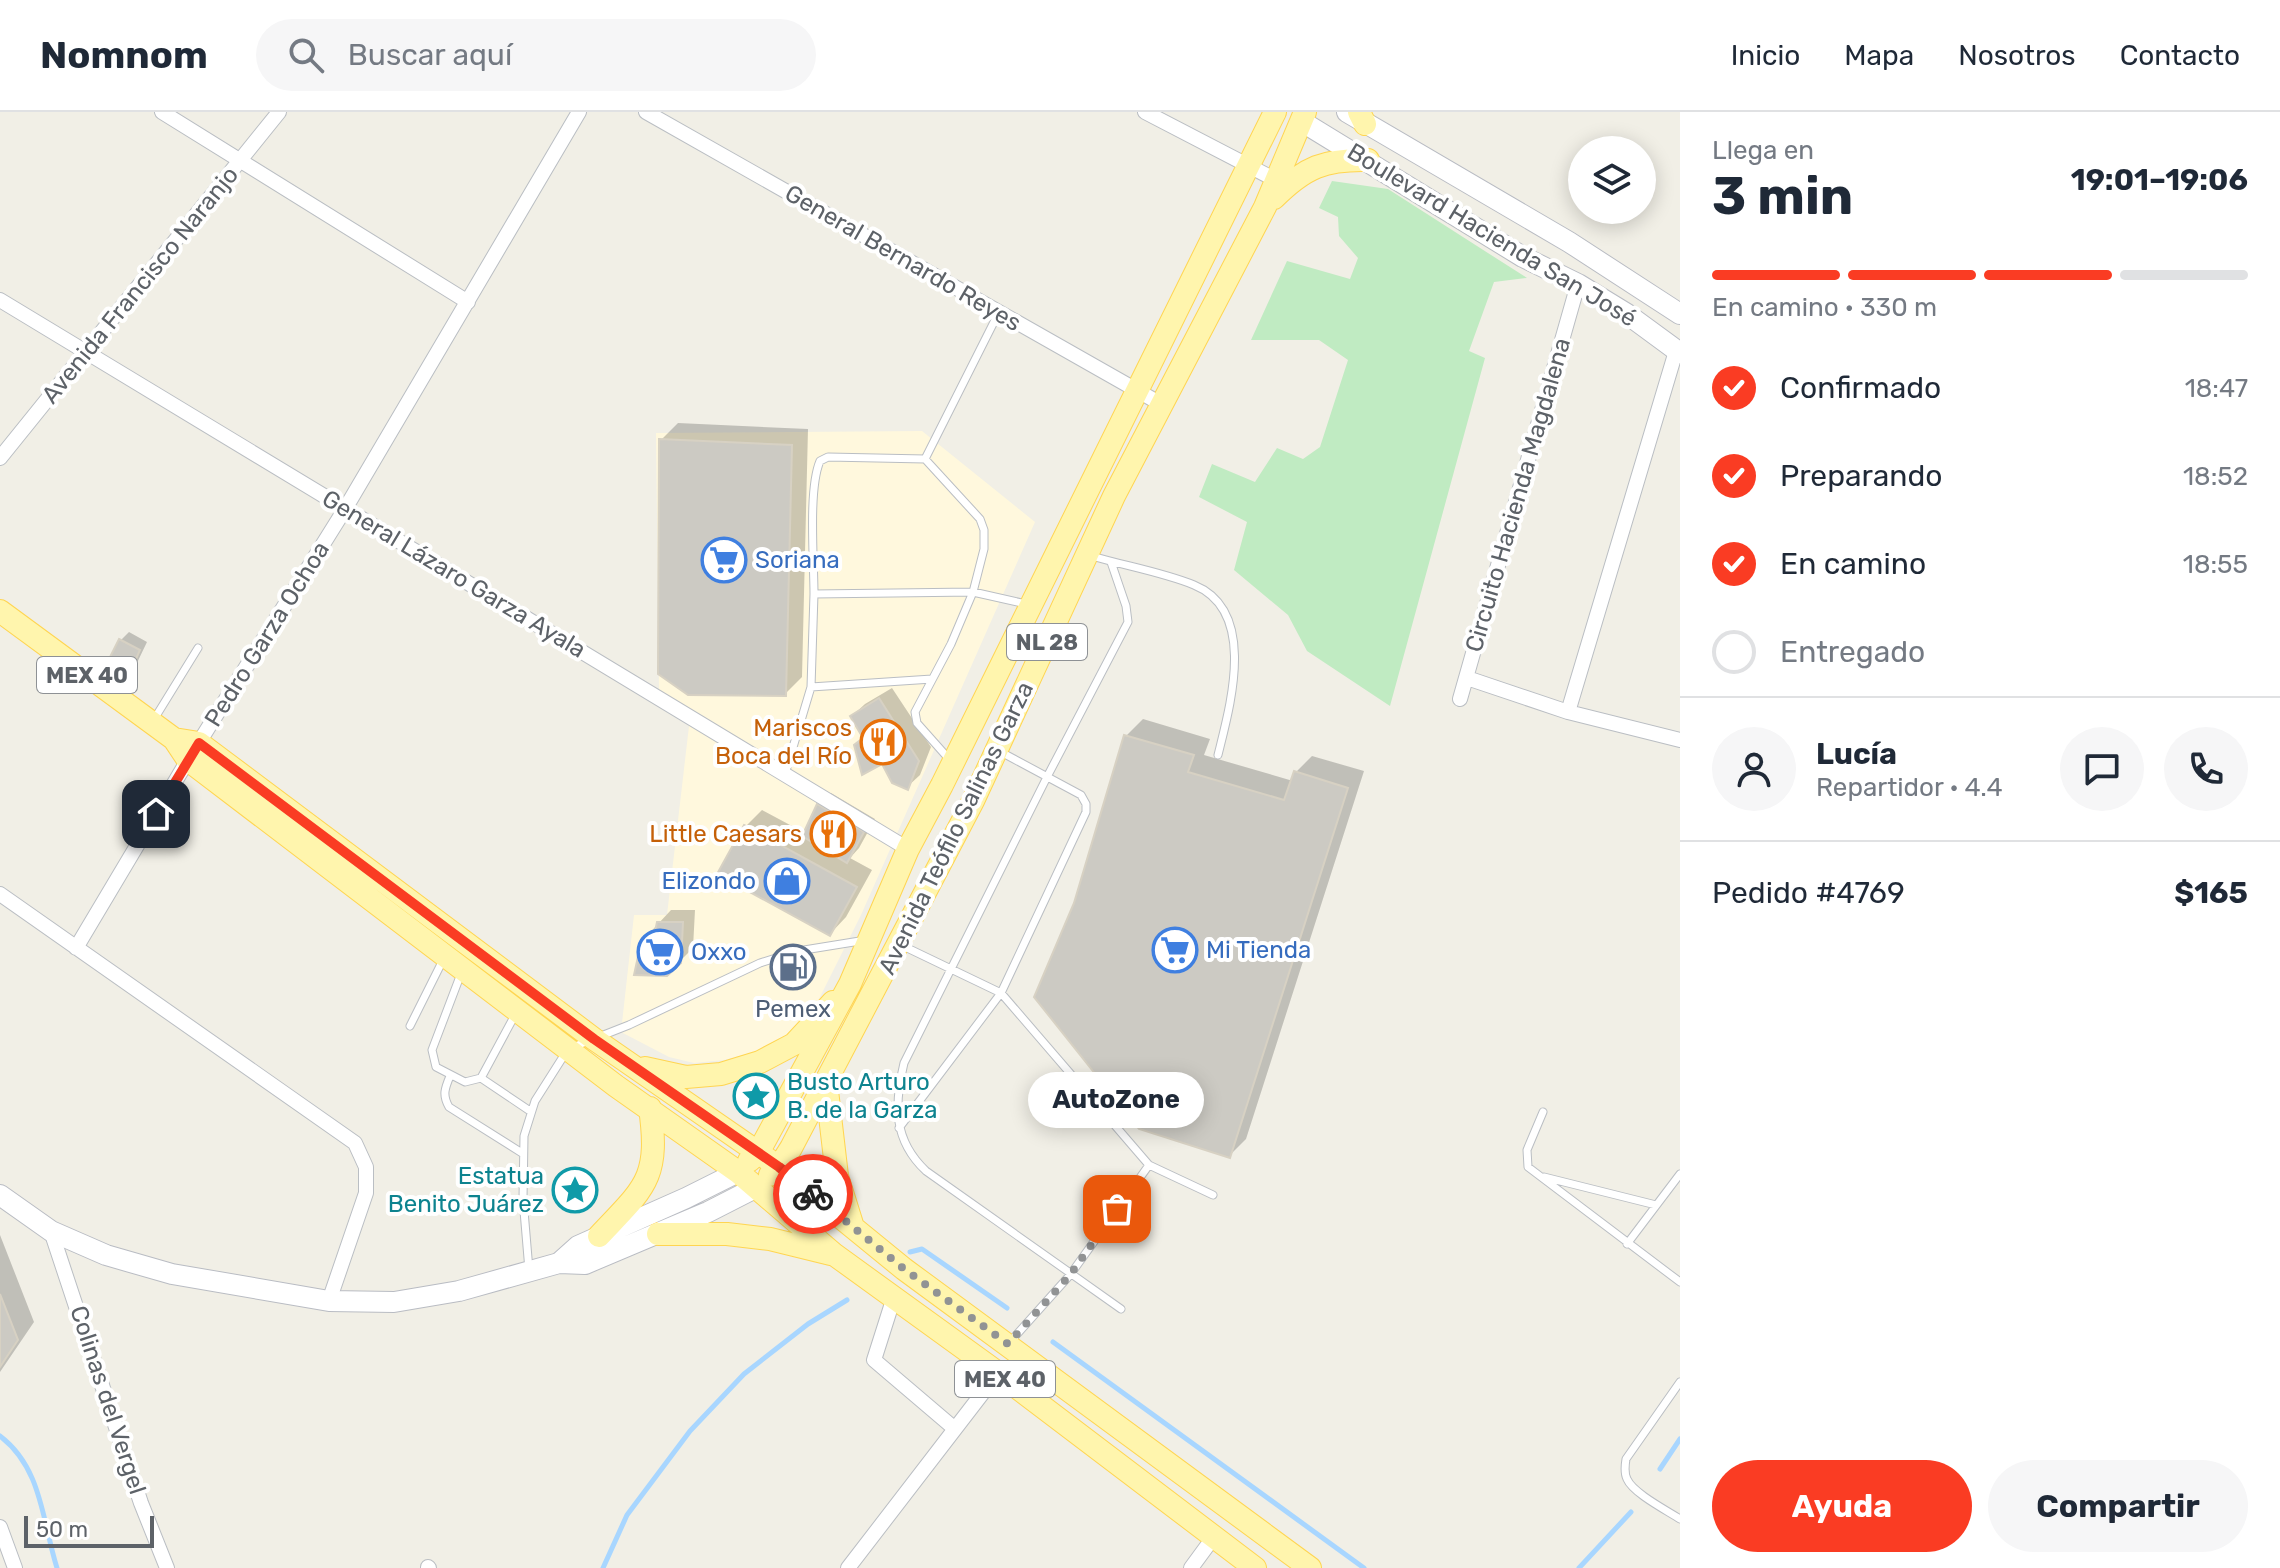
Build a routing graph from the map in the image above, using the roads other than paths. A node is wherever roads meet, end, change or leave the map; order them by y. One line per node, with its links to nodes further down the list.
1 (162, 112): 9 (street)
2 (279, 112): 9 (street, Avenida Francisco Naranjo)
3 (579, 112): 20 (street, Pedro Garza Ochoa)
4 (646, 112): 21 (street, General Bernardo Reyes)
5 (1145, 112): 11 (street)
6 (1275, 112): 11 (main road, Avenida Teófilo Salinas Garza / NL 28)
7 (1303, 116): 10 (main road, Boulevard Hacienda San José); 12 (main road, Avenida Teófilo Salinas Garza / NL 28)
8 (1357, 116): 14 (main road, Boulevard Hacienda San José)
9 (241, 160): 20 (street); 23 (street, Avenida Francisco Naranjo)
10 (1368, 160): 13 (main road); 16 (main road, Boulevard Hacienda San José)
11 (1249, 165): 12 (street); 25 (main road, Avenida Teófilo Salinas Garza / NL 28)
12 (1276, 180): 13 (main road, Avenida Teófilo Salinas Garza / NL 28)
13 (1265, 207): 26 (main road, Avenida Teófilo Salinas Garza / NL 28)
14 (1539, 225): 15 (main road, Boulevard Hacienda San José); 16 (main road)
15 (1569, 242): 17 (main road); 22 (main road, Boulevard Hacienda San José)
16 (1523, 257): 17 (main road, Boulevard Hacienda San José)
17 (1550, 271): 18 (main road, Boulevard Hacienda San José)
18 (1578, 284): 24 (main road, Boulevard Hacienda San José); 37 (street, Circuito Hacienda Magdalena)
19 (0, 300): 23 (street, General Lázaro Garza Ayala)
20 (468, 302): 29 (street, Pedro Garza Ochoa)
21 (999, 312): 25 (street, General Bernardo Reyes); 28 (lane)
22 (1680, 314)
23 (84, 352): 27 (street, Avenida Francisco Naranjo); 29 (street, General Lázaro Garza Ayala)
24 (1678, 352): 41 (street)
25 (1137, 392): 26 (street, General Bernardo Reyes); 34 (main road, Avenida Teófilo Salinas Garza / NL 28)
26 (1161, 404): 30 (main road, Avenida Teófilo Salinas Garza / NL 28)
27 (0, 458)
28 (925, 459): 32 (lane); 33 (lane)
29 (345, 509): 46 (street, Pedro Garza Ochoa); 49 (street, General Lázaro Garza Ayala)
30 (1087, 555): 31 (lane); 45 (main road, Avenida Teófilo Salinas Garza / NL 28)
31 (1111, 562): 47 (lane); 50 (lane)
32 (973, 592): 33 (lane); 34 (lane); 38 (lane)
33 (814, 594): 39 (lane)
34 (1031, 605): 48 (main road, Avenida Teófilo Salinas Garza / NL 28)
35 (0, 611): 43 (main road, MEX 40)
36 (198, 648): 43 (lane)
37 (1467, 678): 40 (street); 41 (street, Circuito Hacienda Magdalena)
38 (932, 679): 39 (lane); 48 (lane)
39 (811, 687): 49 (lane)
40 (1460, 699)
41 (1568, 712): 44 (street, Circuito Hacienda Magdalena)
42 (1680, 721): 44 (street)
43 (152, 722): 46 (main road, MEX 40)
44 (1677, 739)
45 (997, 750): 50 (lane); 52 (main road, Avenida Teófilo Salinas Garza / NL 28)
46 (194, 751): 57 (street, Pedro Garza Ochoa); 58 (main road, MEX 40); 64 (main road, MEX 40)
47 (1218, 755)
48 (953, 764): 51 (main road, Avenida Teófilo Salinas Garza / NL 28)
49 (785, 774): 53 (street, General Lázaro Garza Ayala)
50 (1047, 777): 59 (lane); 61 (lane)
51 (942, 785): 52 (main road); 53 (main road, Avenida Teófilo Salinas Garza / NL 28)
52 (973, 801): 56 (main road, Avenida Teófilo Salinas Garza / NL 28)
53 (908, 849): 55 (main road, Avenida Teófilo Salinas Garza / NL 28)
54 (0, 894): 57 (street)
55 (870, 939): 60 (main road, Avenida Teófilo Salinas Garza / NL 28); 64 (lane)
56 (899, 944): 59 (lane); 69 (main road, Avenida Teófilo Salinas Garza / NL 28)
57 (76, 948): 96 (street)
58 (454, 963): 62 (main road, MEX 40); 63 (lane); 67 (lane)
59 (950, 968): 61 (lane); 73 (lane)
60 (850, 984): 66 (main road); 75 (main road, Avenida Teófilo Salinas Garza / NL 28)
61 (1001, 993): 73 (lane); 76 (lane)
62 (517, 1012): 65 (main road, MEX 40); 68 (lane)
63 (410, 1026)
64 (594, 1039): 65 (lane); 66 (main road, MEX 40)
65 (568, 1049): 70 (main road, MEX 40); 71 (lane)
66 (635, 1067): 75 (main road, MEX 40)
67 (450, 1076): 68 (lane); 74 (lane)
68 (481, 1078): 71 (lane)
69 (826, 1082): 77 (main road, Avenida Teófilo Salinas Garza / NL 28); 85 (main road)
70 (650, 1108): 78 (main road, MEX 40); 88 (main road)
71 (530, 1111): 74 (lane)
72 (1543, 1112): 80 (lane)
73 (898, 1129): 93 (lane)
74 (522, 1153): 92 (lane)
75 (758, 1153): 77 (main road, MEX 40); 78 (main road, Avenida Teófilo Salinas Garza / NL 28)
76 (1149, 1165): 83 (lane); 93 (lane)
77 (779, 1167): 81 (main road, Avenida Teófilo Salinas Garza / NL 28); 85 (main road, MEX 40)
78 (738, 1172): 81 (main road, MEX 40); 88 (main road)
79 (1680, 1174): 84 (lane)
80 (1538, 1175): 84 (lane); 89 (lane)
81 (757, 1187): 87 (main road); 90 (main road, MEX 40)
82 (0, 1195): 86 (main road)
83 (1213, 1195)
84 (1656, 1205): 89 (lane)
85 (852, 1224): 99 (main road, MEX 40)
86 (51, 1231): 96 (main road); 110 (street, Colinas del Vergel)
87 (658, 1234): 90 (main road); 91 (main road)
88 (599, 1236): 91 (main road)
89 (1627, 1244): 94 (lane)
90 (835, 1255): 95 (main road, MEX 40)
91 (559, 1263): 92 (main road)
92 (529, 1272): 96 (main road)
93 (1070, 1275): 97 (lane); 99 (lane)
94 (1680, 1282)
95 (894, 1297): 98 (main road, MEX 40); 103 (street)
96 (329, 1301)
97 (1121, 1309)
98 (944, 1334): 99 (main road); 100 (main road, MEX 40)
99 (1008, 1344): 102 (main road); 104 (main road, MEX 40)
100 (998, 1373): 102 (main road, MEX 40); 103 (street)
101 (1680, 1382): 105 (lane)
102 (1023, 1394): 108 (main road, MEX 40)
103 (955, 1429): 111 (street)
104 (1190, 1481): 107 (main road, MEX 40); 108 (main road)
105 (1680, 1519)
106 (0, 1527): 109 (street)
107 (1265, 1536): 108 (main road); 114 (main road, MEX 40)
108 (1213, 1538): 112 (street); 113 (main road, MEX 40)
109 (15, 1568)
110 (167, 1568)
111 (848, 1568)
112 (1191, 1568)
113 (1255, 1568)
114 (1310, 1568)

